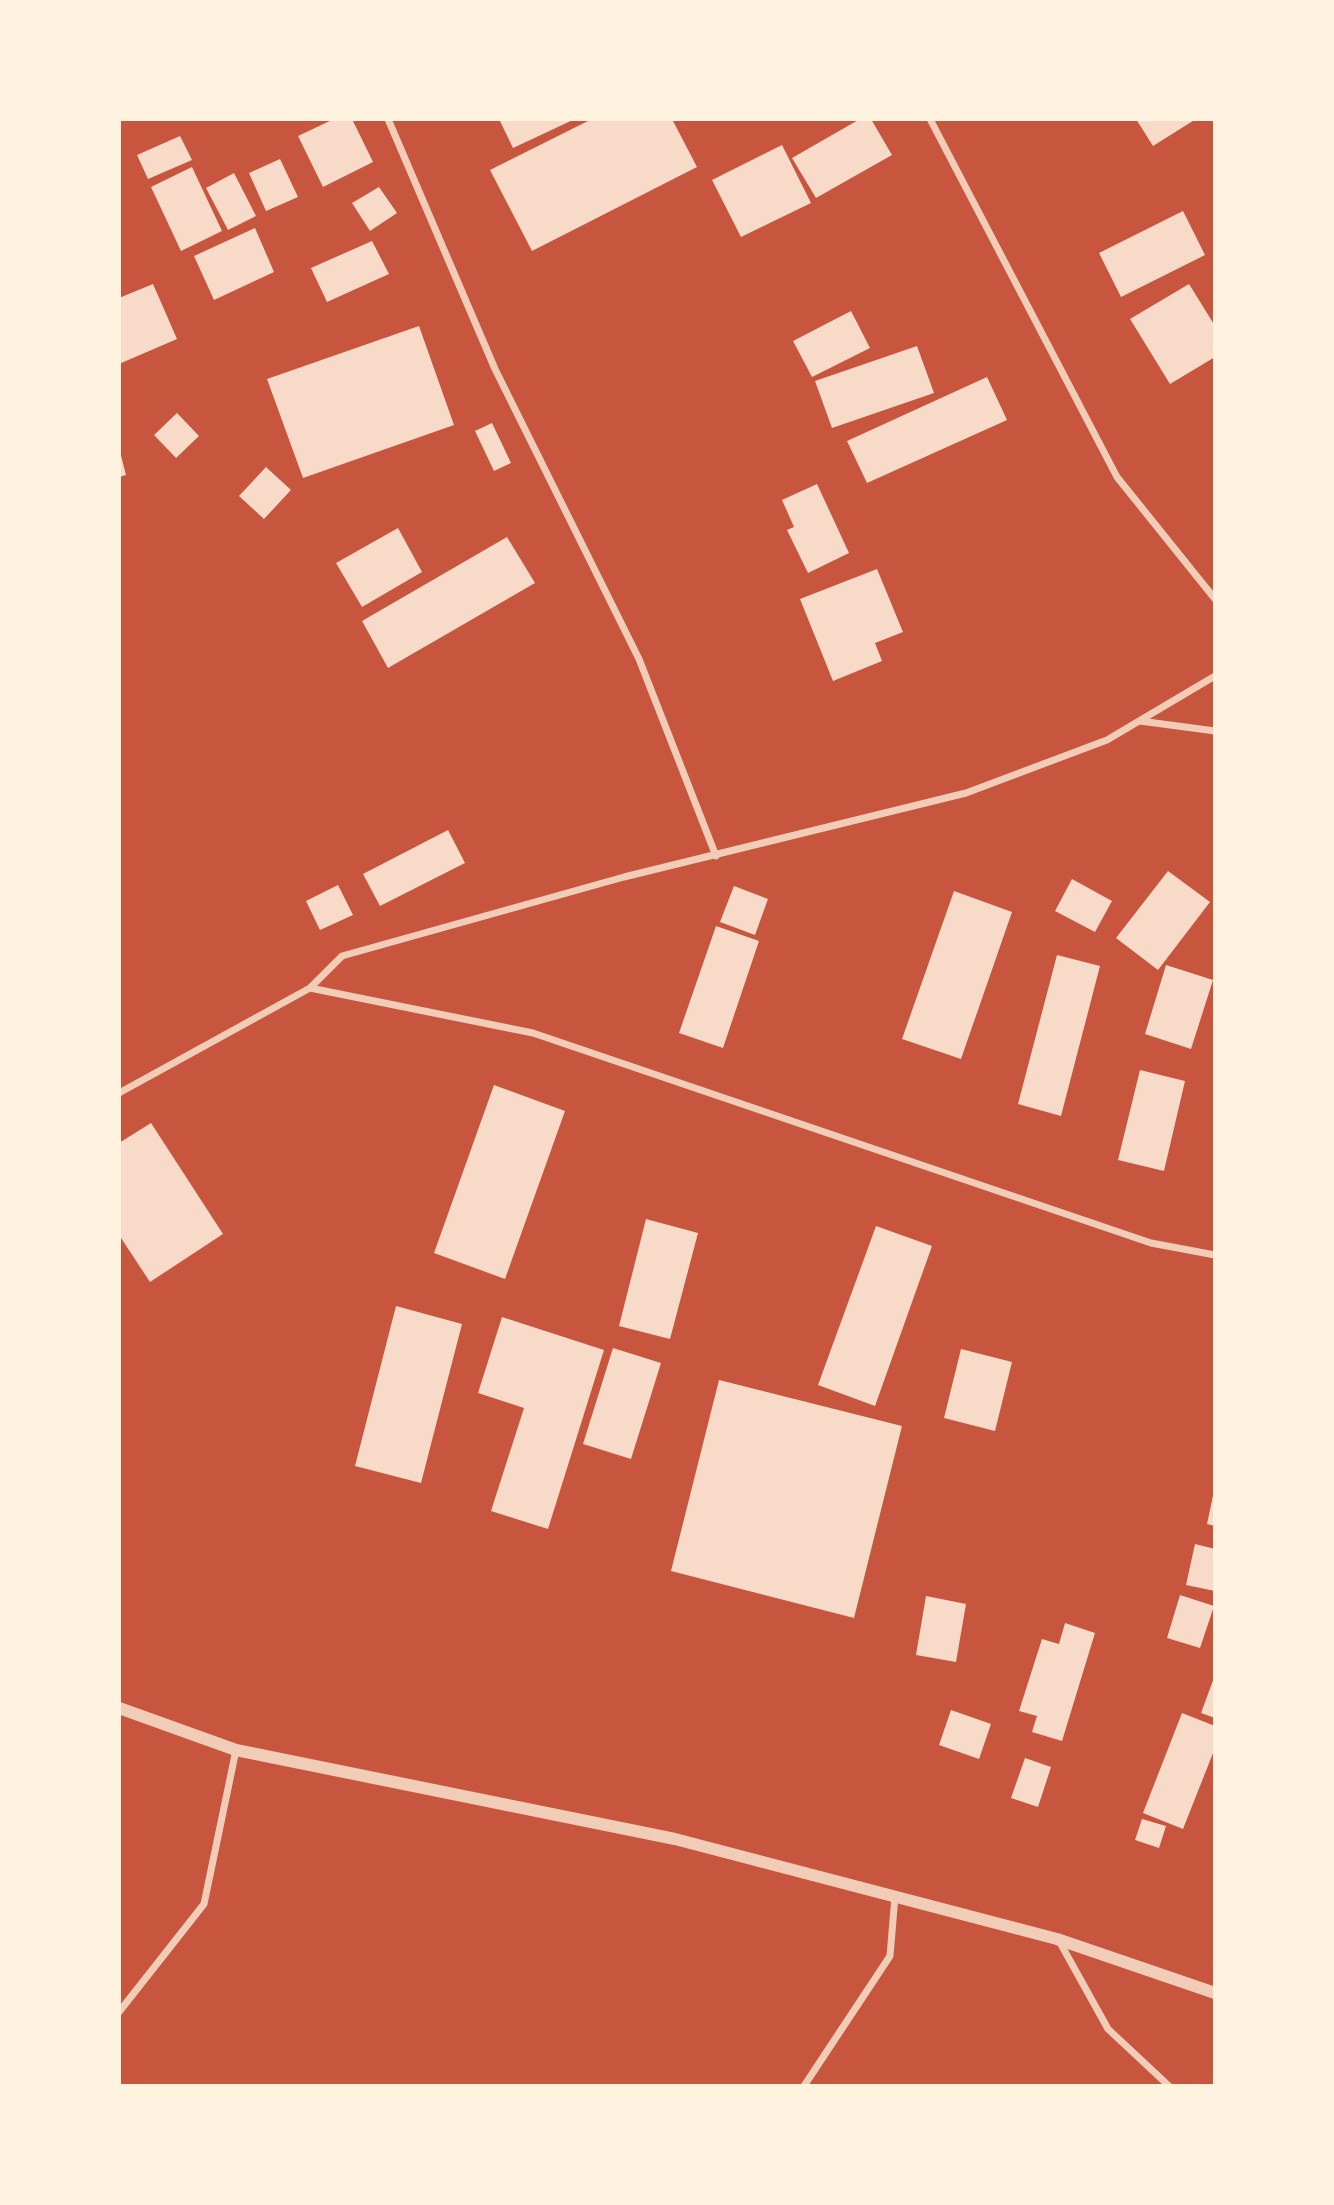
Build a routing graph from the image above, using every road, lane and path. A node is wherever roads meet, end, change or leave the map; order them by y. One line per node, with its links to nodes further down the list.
1 (388, 119): 7 (street)
2 (930, 119): 3 (street)
3 (1215, 599)
4 (1215, 676): 5 (street)
5 (1139, 721): 6 (street); 7 (street)
6 (1215, 731)
7 (716, 856): 8 (street)
8 (310, 988): 9 (street); 10 (street)
9 (119, 1093)
10 (1215, 1255)
11 (119, 1708): 12 (street)
12 (236, 1750): 13 (street); 16 (street)
13 (895, 1896): 14 (street); 17 (street)
14 (1058, 1939): 15 (street); 18 (street)
15 (1215, 1993)
16 (119, 2012)
17 (804, 2086)
18 (1168, 2086)

